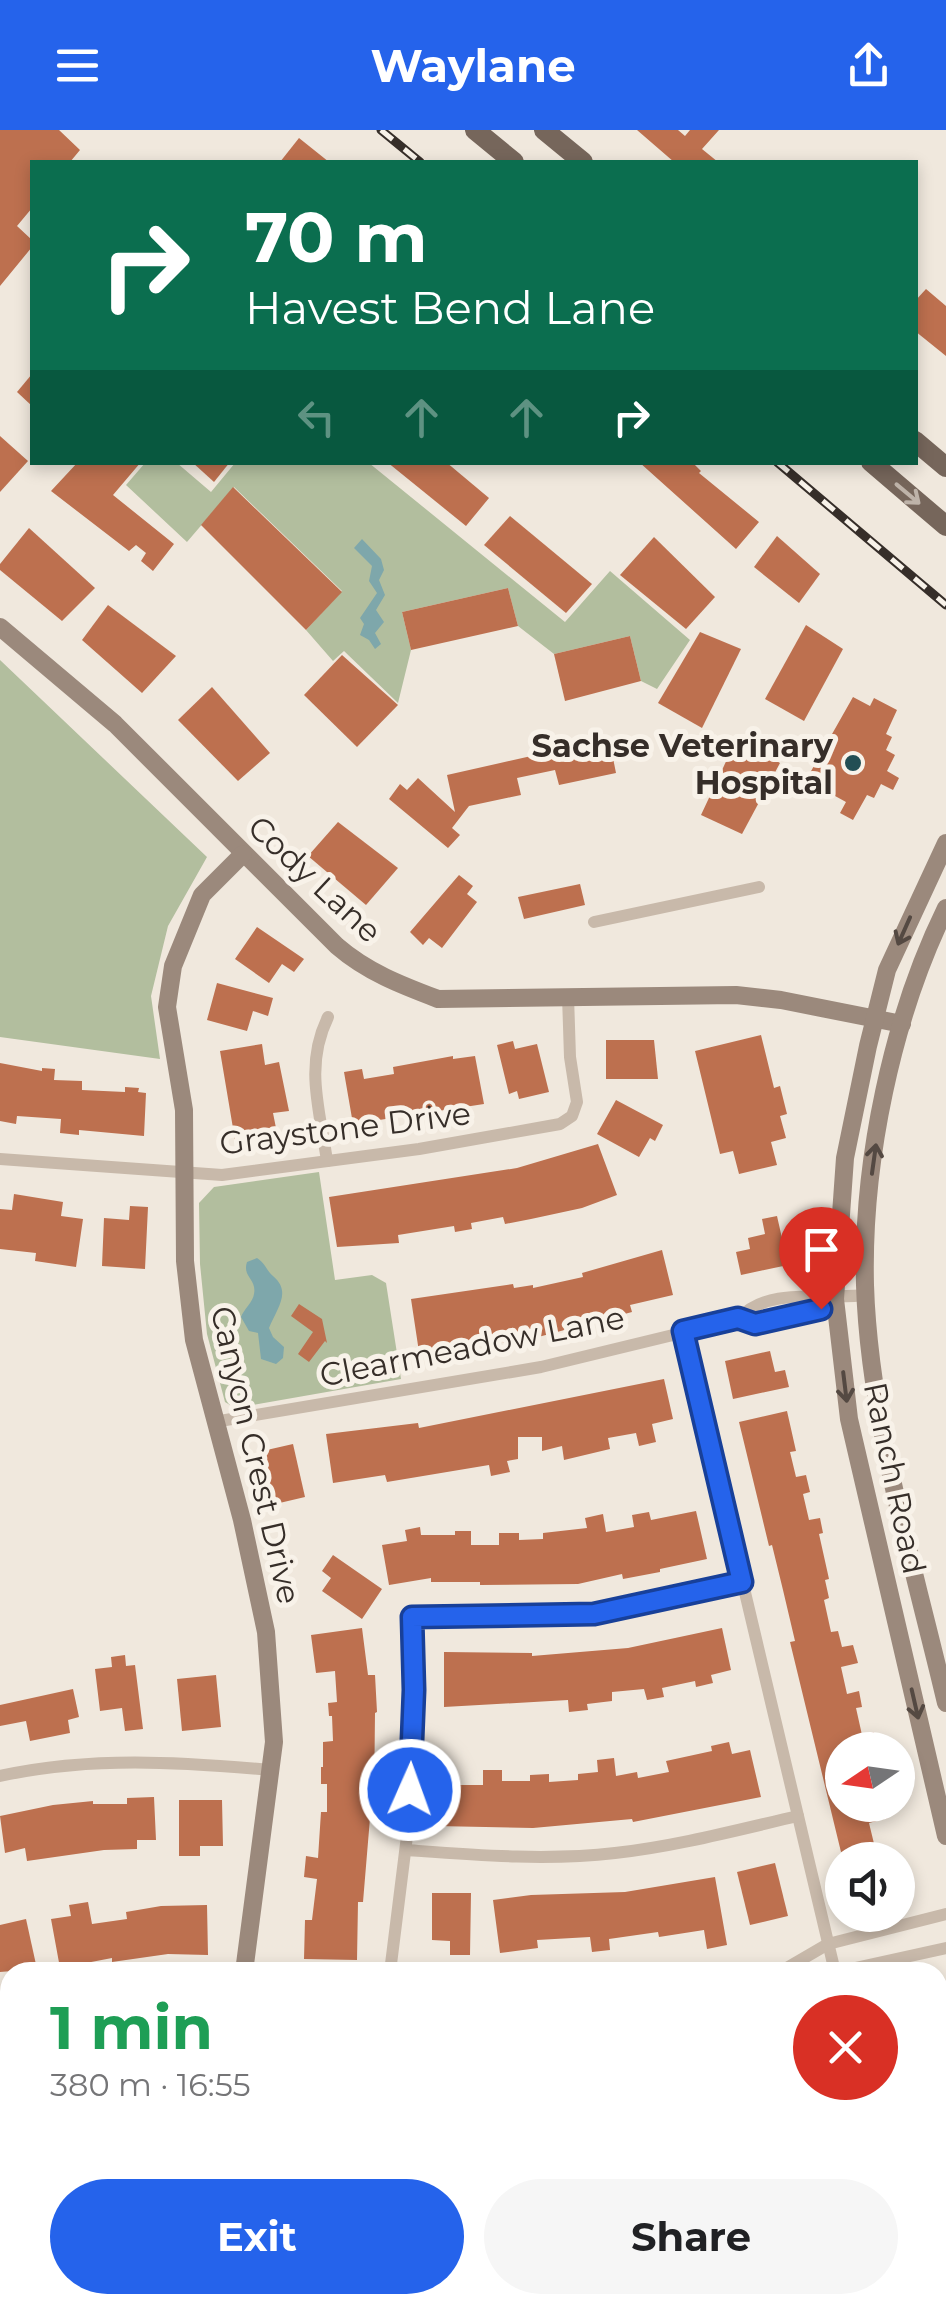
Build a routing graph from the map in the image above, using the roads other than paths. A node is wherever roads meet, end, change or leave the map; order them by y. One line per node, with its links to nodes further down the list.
1 (476, 130): 3 (main road)
2 (544, 130): 4 (main road)
3 (512, 160)
4 (581, 160)
5 (918, 444): 7 (main road)
6 (875, 465): 8 (main road, one-way to 8)
7 (946, 467)
8 (946, 526)
9 (0, 627): 11 (street, Cody Lane)
10 (946, 843): 17 (street, Ranch Road, one-way to 17)
11 (243, 854): 15 (street, Cody Lane); 21 (street, Canyon Crest Drive)
12 (759, 887): 14 (street)
13 (946, 908): 18 (street, Ranch Road)
14 (594, 922)
15 (568, 996): 17 (street, Cody Lane); 20 (street, Graystone Drive)
16 (328, 1017): 20 (street)
17 (874, 1020): 18 (street, Cody Lane); 23 (street, Ranch Road)
18 (902, 1024): 22 (street, Ranch Road, one-way to 18)
19 (0, 1159): 21 (street, Graystone Drive)
20 (328, 1161): 21 (street, Graystone Drive)
21 (185, 1173): 25 (street, Canyon Crest Drive)
22 (866, 1296): 23 (street, Clearmeadow Lane); 27 (street, Ranch Road)
23 (835, 1299): 24 (street, Clearmeadow Lane); 31 (street, Ranch Road, one-way to 31)
24 (683, 1331): 25 (street, Clearmeadow Lane); 26 (street)
25 (214, 1422): 28 (street, Canyon Crest Drive)
26 (742, 1582): 30 (street); 32 (street)
27 (946, 1703)
28 (271, 1770): 29 (street); 36 (street, Canyon Crest Drive)
29 (0, 1776)
30 (798, 1816): 32 (street); 34 (street)
31 (946, 1836)
32 (406, 1850): 37 (street)
33 (946, 1914): 34 (street)
34 (828, 1944): 38 (street); 39 (street)
35 (946, 1948): 40 (street)
36 (245, 1962)
37 (391, 1962)
38 (797, 1962)
39 (833, 1962)
40 (882, 1962)

